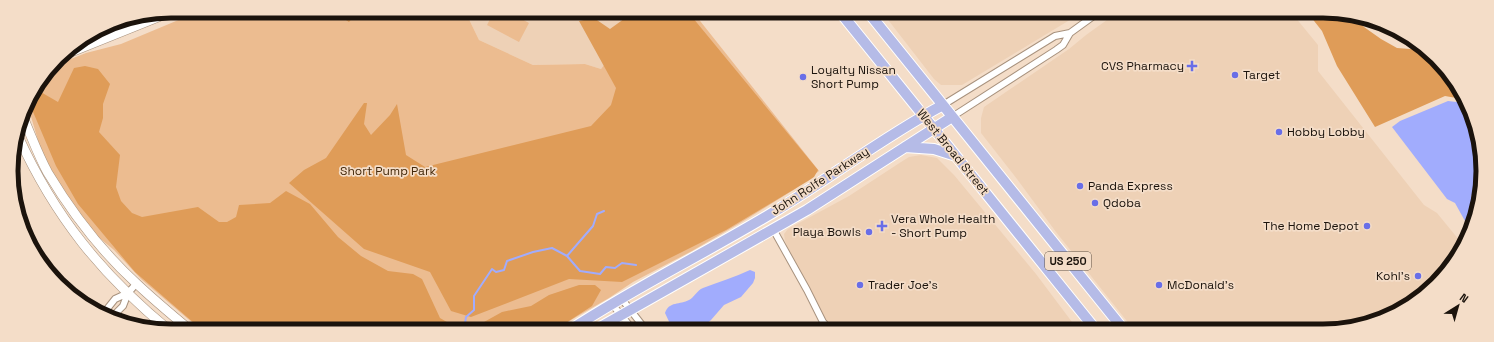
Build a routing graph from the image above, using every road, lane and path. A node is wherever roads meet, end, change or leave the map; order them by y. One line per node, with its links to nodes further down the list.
1 (845, 18): 8 (main road, West Broad Street / US 250)
2 (873, 18): 7 (main road, West Broad Street / US 250)
3 (1091, 18): 5 (street, John Rolfe Parkway)
4 (154, 19): 6 (main road)
5 (1070, 33): 7 (street, John Rolfe Parkway); 9 (street, John Rolfe Parkway)
6 (79, 49)
7 (943, 106): 8 (main road, John Rolfe Parkway); 9 (main road, West Broad Street / US 250)
8 (924, 115): 11 (main road, West Broad Street / US 250); 18 (main road, John Rolfe Parkway)
9 (952, 117): 11 (main road, John Rolfe Parkway); 30 (main road, West Broad Street / US 250)
10 (26, 123): 16 (main road)
11 (934, 128): 13 (main road, John Rolfe Parkway); 14 (main road, West Broad Street / US 250)
12 (21, 142): 17 (main road)
13 (904, 148): 14 (main road); 15 (main road, John Rolfe Parkway)
14 (956, 156): 29 (main road, West Broad Street / US 250)
15 (774, 229): 20 (main road, John Rolfe Parkway); 28 (street)
16 (136, 284): 17 (street); 23 (main road)
17 (128, 293): 19 (street); 21 (street); 22 (main road)
18 (617, 301): 20 (street); 20 (street); 24 (main road, John Rolfe Parkway)
19 (107, 310)
20 (625, 312): 25 (main road, John Rolfe Parkway); 26 (street); 27 (street)
21 (116, 313)
22 (162, 324)
23 (183, 324)
24 (580, 324)
25 (605, 324)
26 (630, 324)
27 (639, 324)
28 (824, 324)
29 (1091, 324)
30 (1119, 324)

